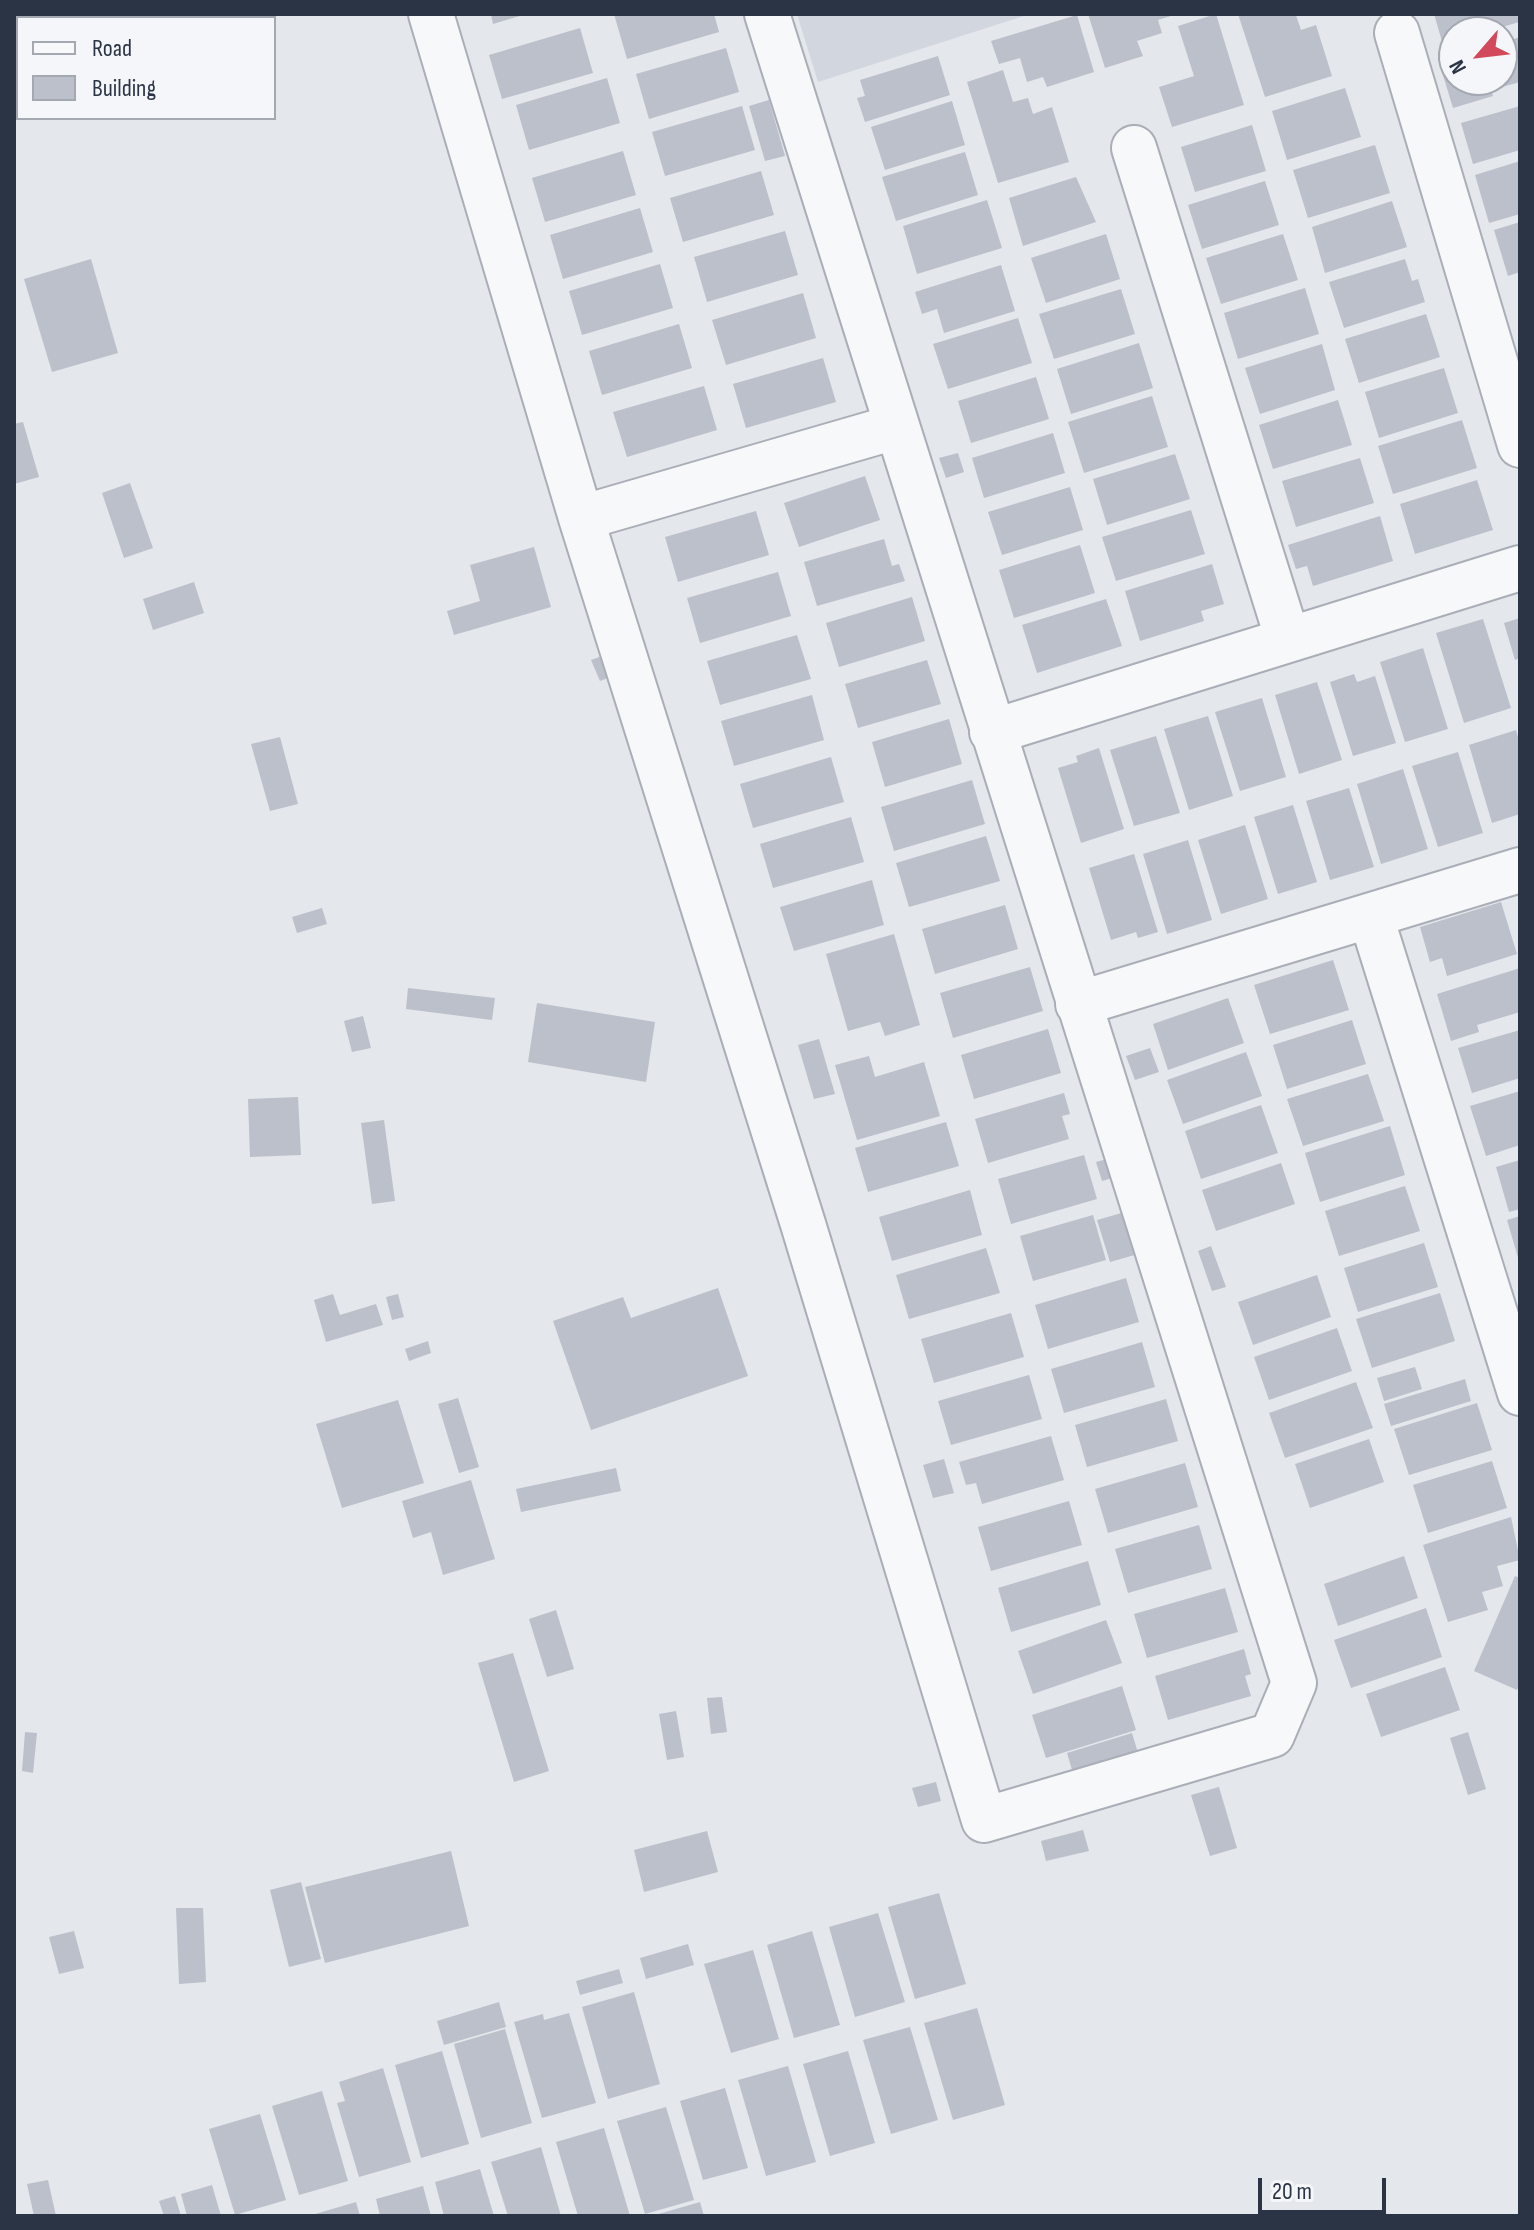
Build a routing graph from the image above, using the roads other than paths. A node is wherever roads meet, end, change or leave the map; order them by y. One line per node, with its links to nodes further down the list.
1 (431, 14): 7 (street)
2 (767, 14): 5 (street)
3 (1397, 33): 6 (street)
4 (1134, 148): 9 (street)
5 (895, 427): 7 (street); 10 (street)
6 (1520, 445)
7 (581, 518): 13 (street)
8 (1520, 568): 9 (street)
9 (1288, 640): 10 (street)
10 (992, 732): 13 (street)
11 (1520, 870): 12 (street)
12 (1371, 917): 13 (street); 14 (street)
13 (1078, 1004)
14 (1520, 1393)

